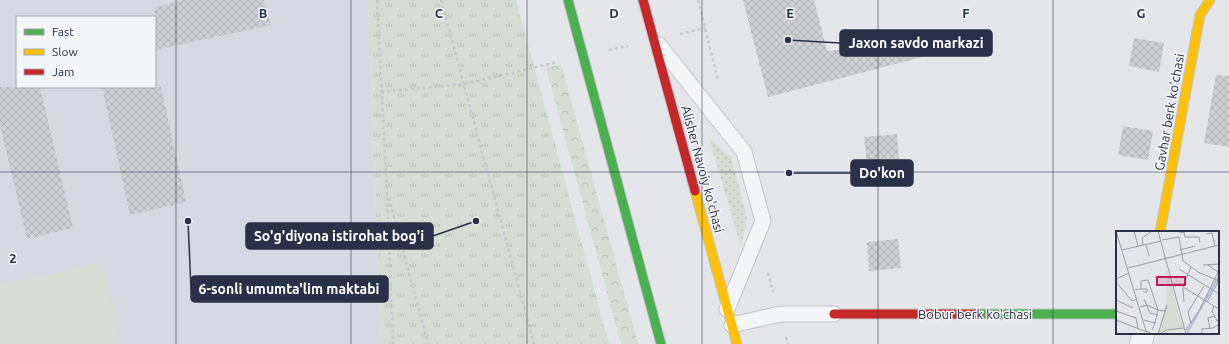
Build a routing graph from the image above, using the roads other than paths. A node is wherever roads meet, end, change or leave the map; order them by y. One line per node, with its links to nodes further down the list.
1 (568, 0): 11 (main road)
2 (643, 0): 4 (main road, Alisher Navoiy ko'chasi)
3 (1210, 0): 5 (main road, Gavhar berk ko'chasi)
4 (654, 40): 6 (main road, Alisher Navoiy ko'chasi); 6 (lane)
5 (1160, 231)
6 (727, 309): 9 (main road, Alisher Navoiy ko'chasi)
7 (834, 314): 8 (main road, Bobur berk ko'chasi); 9 (lane)
8 (1116, 314)
9 (732, 326): 12 (main road, Alisher Navoiy ko'chasi)
10 (1143, 334): 13 (street)
11 (661, 344)
12 (737, 344)
13 (1141, 344)

